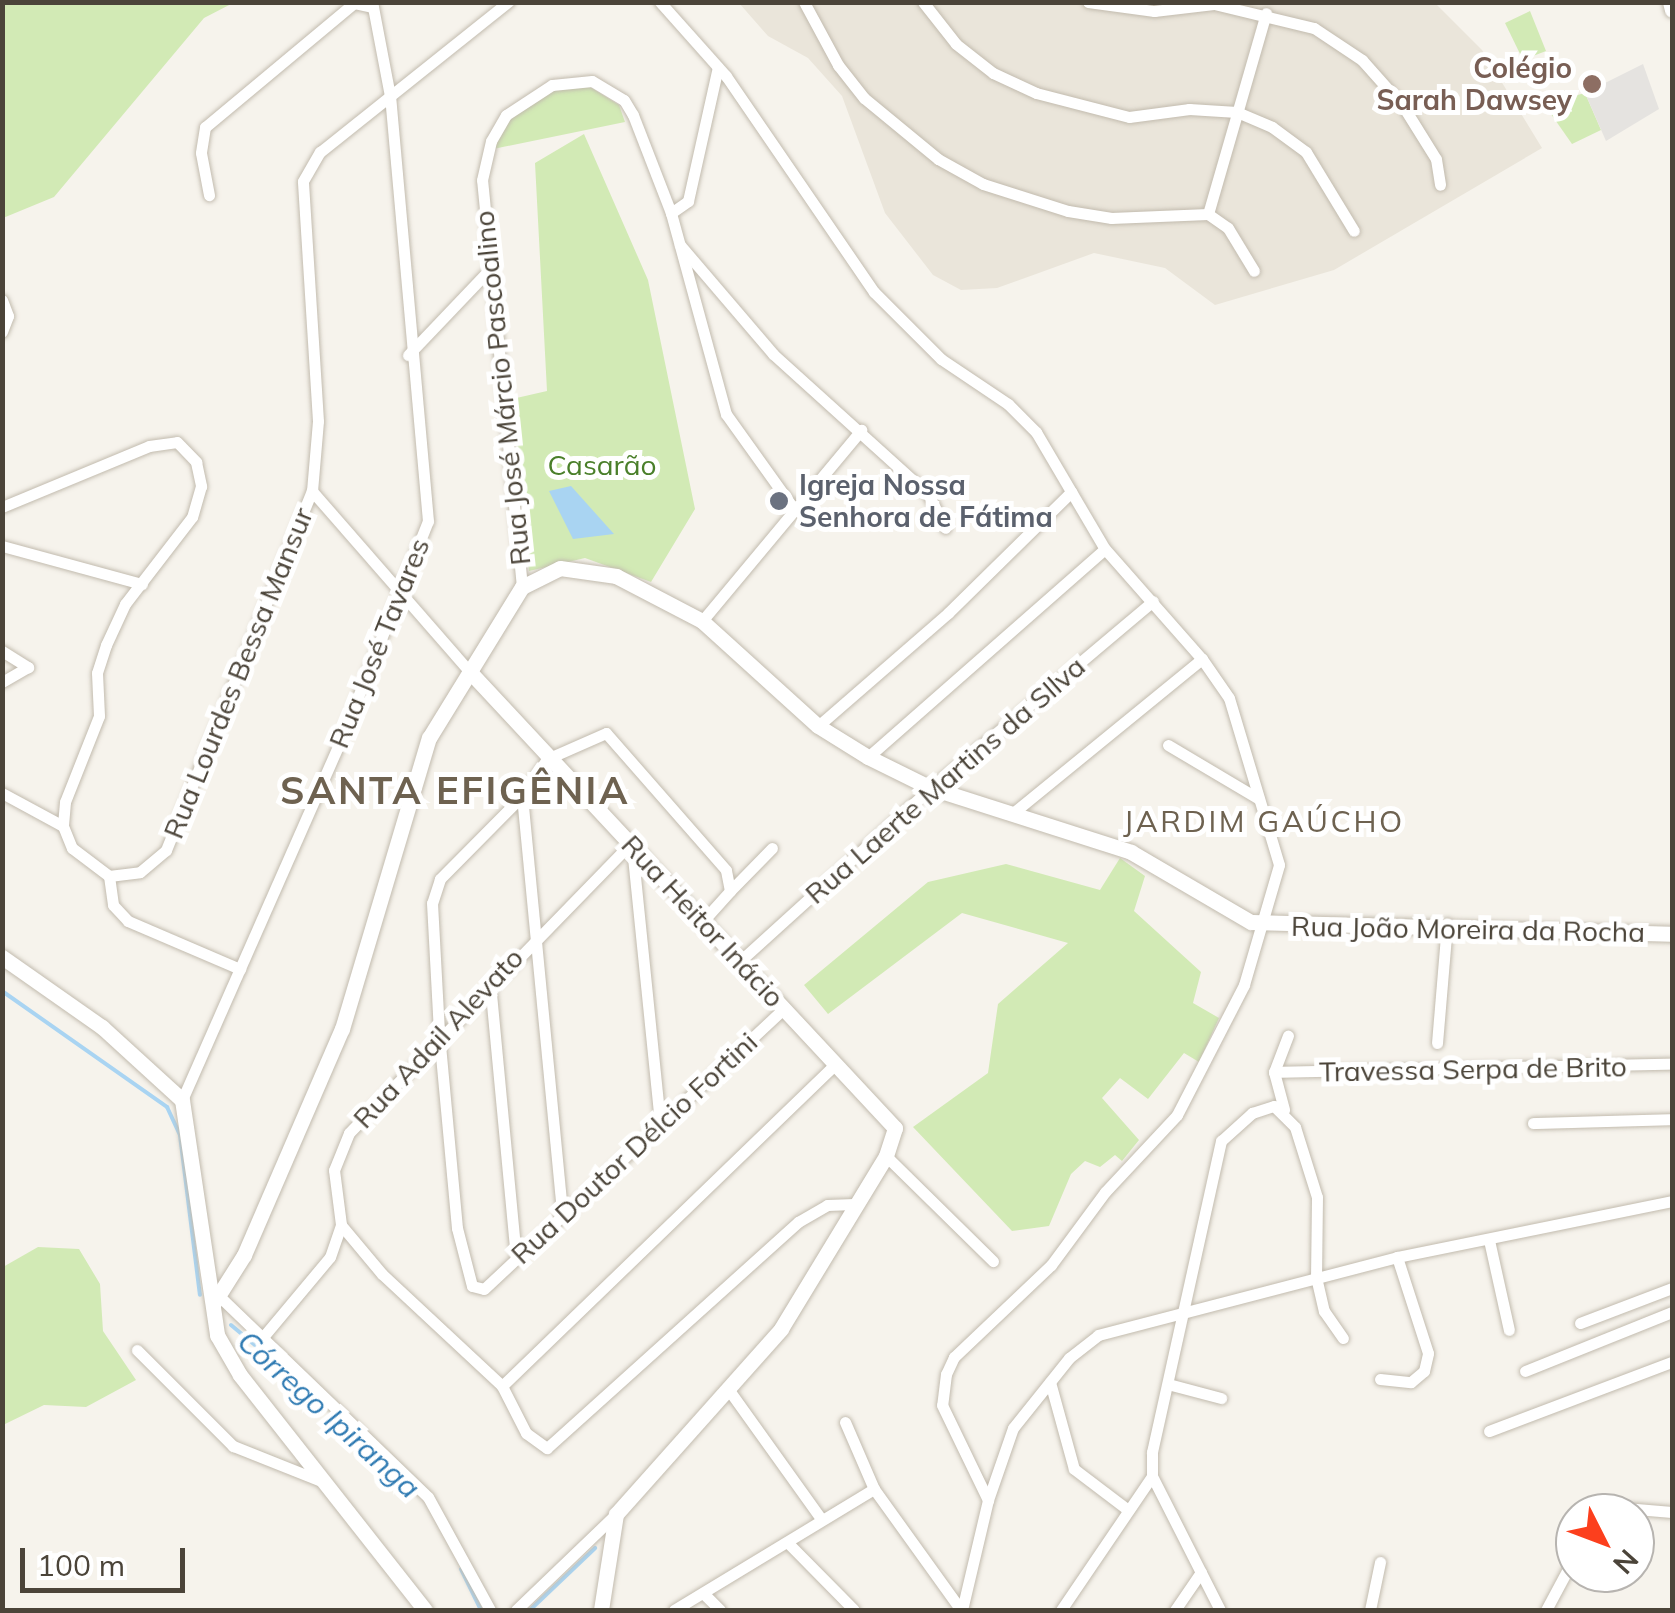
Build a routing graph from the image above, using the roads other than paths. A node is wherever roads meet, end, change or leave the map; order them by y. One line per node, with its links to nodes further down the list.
1 (508, 2): 8 (street, Rua Lourdes Bessa Mansur)
2 (660, 2): 7 (street)
3 (804, 2): 13 (street)
4 (923, 2): 9 (street)
5 (1088, 2): 6 (street)
6 (1266, 13): 9 (street); 10 (street)
7 (718, 67): 12 (street); 23 (street)
8 (390, 96): 11 (street, Rua José Tavares); 20 (street, Rua José Tavares); 22 (street, Rua Lourdes Bessa Mansur)
9 (1237, 112): 13 (street); 14 (street)
10 (1440, 185)
11 (209, 195)
12 (671, 213): 15 (street, Rua José Márcio Pascoalino); 17 (street, Rua José Márcio Pascoalino)
13 (1208, 214): 16 (street)
14 (1354, 231)
15 (679, 243): 21 (street); 25 (street, Rua José Márcio Pascoalino)
16 (1254, 271)
17 (486, 273): 20 (street); 30 (street, Rua José Márcio Pascoalino)
18 (2, 300): 19 (street)
19 (2, 332)
20 (408, 355): 31 (street, Rua José Tavares)
21 (861, 430): 25 (street); 26 (street)
22 (312, 491): 31 (street, Rua Heitor Inácio); 50 (street, Rua Lourdes Bessa Mansur)
23 (1071, 492): 28 (street); 38 (street)
24 (2, 507): 29 (street)
25 (794, 509): 33 (street)
26 (946, 528)
27 (2, 546): 29 (street)
28 (1105, 549): 32 (street); 40 (street)
29 (142, 584): 47 (street)
30 (522, 587): 33 (street); 36 (street)
31 (401, 597): 36 (street, Rua Heitor Inácio); 59 (street, Rua José Tavares)
32 (1153, 600): 35 (street); 42 (street, Rua Laerte Martins da SIlva)
33 (702, 621): 38 (street)
34 (2, 652): 37 (street)
35 (1202, 660): 45 (street); 46 (street)
36 (471, 673): 41 (street, Rua Heitor Inácio); 84 (street)
37 (2, 682)
38 (818, 726): 40 (street)
39 (1168, 746): 45 (street)
40 (868, 757): 42 (street)
41 (547, 759): 44 (street); 48 (street, Rua Heitor Inácio); 51 (street)
42 (931, 788): 46 (street); 58 (street, Rua Laerte Martins da SIlva)
43 (2, 793): 47 (street)
44 (522, 796): 56 (street); 62 (street)
45 (1259, 799): 54 (street)
46 (1014, 813): 54 (street)
47 (63, 826): 50 (street)
48 (631, 846): 52 (street, Rua Heitor Inácio); 56 (street, Rua Adail Alevato); 72 (street)
49 (772, 848): 51 (street)
50 (110, 876): 59 (street)
51 (730, 891): 52 (street)
52 (703, 921): 58 (street, Rua Heitor Inácio)
53 (1447, 922): 54 (street, Rua João Moreira da Rocha); 55 (street, Rua João Moreira da Rocha); 64 (street)
54 (1264, 924): 105 (street)
55 (1672, 934)
56 (533, 938): 60 (street, Rua Adail Alevato); 76 (street)
57 (2, 957): 68 (street)
58 (740, 961): 61 (street, Rua Heitor Inácio)
59 (240, 969): 68 (street, Rua José Tavares)
60 (490, 983): 62 (street, Rua Adail Alevato); 80 (street)
61 (784, 1008): 65 (street, Rua Heitor Inácio); 72 (street, Rua Doutor Délcio Fortini)
62 (440, 1034): 77 (street, Rua Adail Alevato); 80 (street, Rua Doutor Délcio Fortini)
63 (1288, 1036): 67 (street)
64 (1436, 1042)
65 (837, 1063): 73 (street, Rua Heitor Inácio); 97 (street)
66 (1672, 1064): 67 (street, Travessa Serpa de Brito)
67 (1274, 1072): 69 (street)
68 (182, 1100): 84 (street)
69 (1279, 1108): 82 (street); 86 (street)
70 (1672, 1119): 71 (street)
71 (1534, 1122)
72 (660, 1124): 76 (street, Rua Doutor Délcio Fortini)
73 (886, 1156): 75 (street); 81 (street)
74 (1672, 1201): 78 (street)
75 (854, 1204): 97 (street); 98 (street)
76 (562, 1215): 80 (street, Rua Doutor Délcio Fortini)
77 (341, 1225): 89 (street); 97 (street)
78 (1489, 1240): 79 (street); 88 (street)
79 (1397, 1257): 82 (street); 94 (street)
80 (516, 1259)
81 (993, 1261)
82 (1316, 1277): 86 (street); 90 (street)
83 (1672, 1288): 87 (street)
84 (215, 1300): 89 (street); 103 (street)
85 (1672, 1312): 93 (street)
86 (1188, 1314): 95 (street); 96 (street)
87 (1580, 1322)
88 (1509, 1330)
89 (263, 1337): 114 (street)
90 (1343, 1338)
91 (137, 1350): 103 (street)
92 (1672, 1362): 101 (street)
93 (1525, 1371)
94 (1380, 1379)
95 (1050, 1382): 105 (street); 106 (street)
96 (1168, 1384): 99 (street); 102 (street)
97 (502, 1386)
98 (730, 1393): 107 (street); 108 (street)
99 (1222, 1398)
100 (845, 1422): 104 (street)
101 (1489, 1431)
102 (1152, 1476): 106 (street); 111 (street)
103 (326, 1484): 113 (street)
104 (874, 1489): 108 (street); 120 (street)
105 (988, 1500): 120 (street)
106 (1128, 1510): 121 (street)
107 (616, 1514): 115 (street); 116 (street)
108 (822, 1520): 109 (street)
109 (787, 1542): 112 (street); 119 (street)
110 (1380, 1562): 124 (street)
111 (1201, 1572): 122 (street); 123 (street)
112 (703, 1593): 117 (street); 118 (street)
113 (425, 1610)
114 (490, 1610)
115 (516, 1610)
116 (601, 1610)
117 (674, 1610)
118 (720, 1610)
119 (854, 1610)
120 (962, 1610)
121 (1061, 1610)
122 (1176, 1610)
123 (1220, 1610)
124 (1370, 1610)

